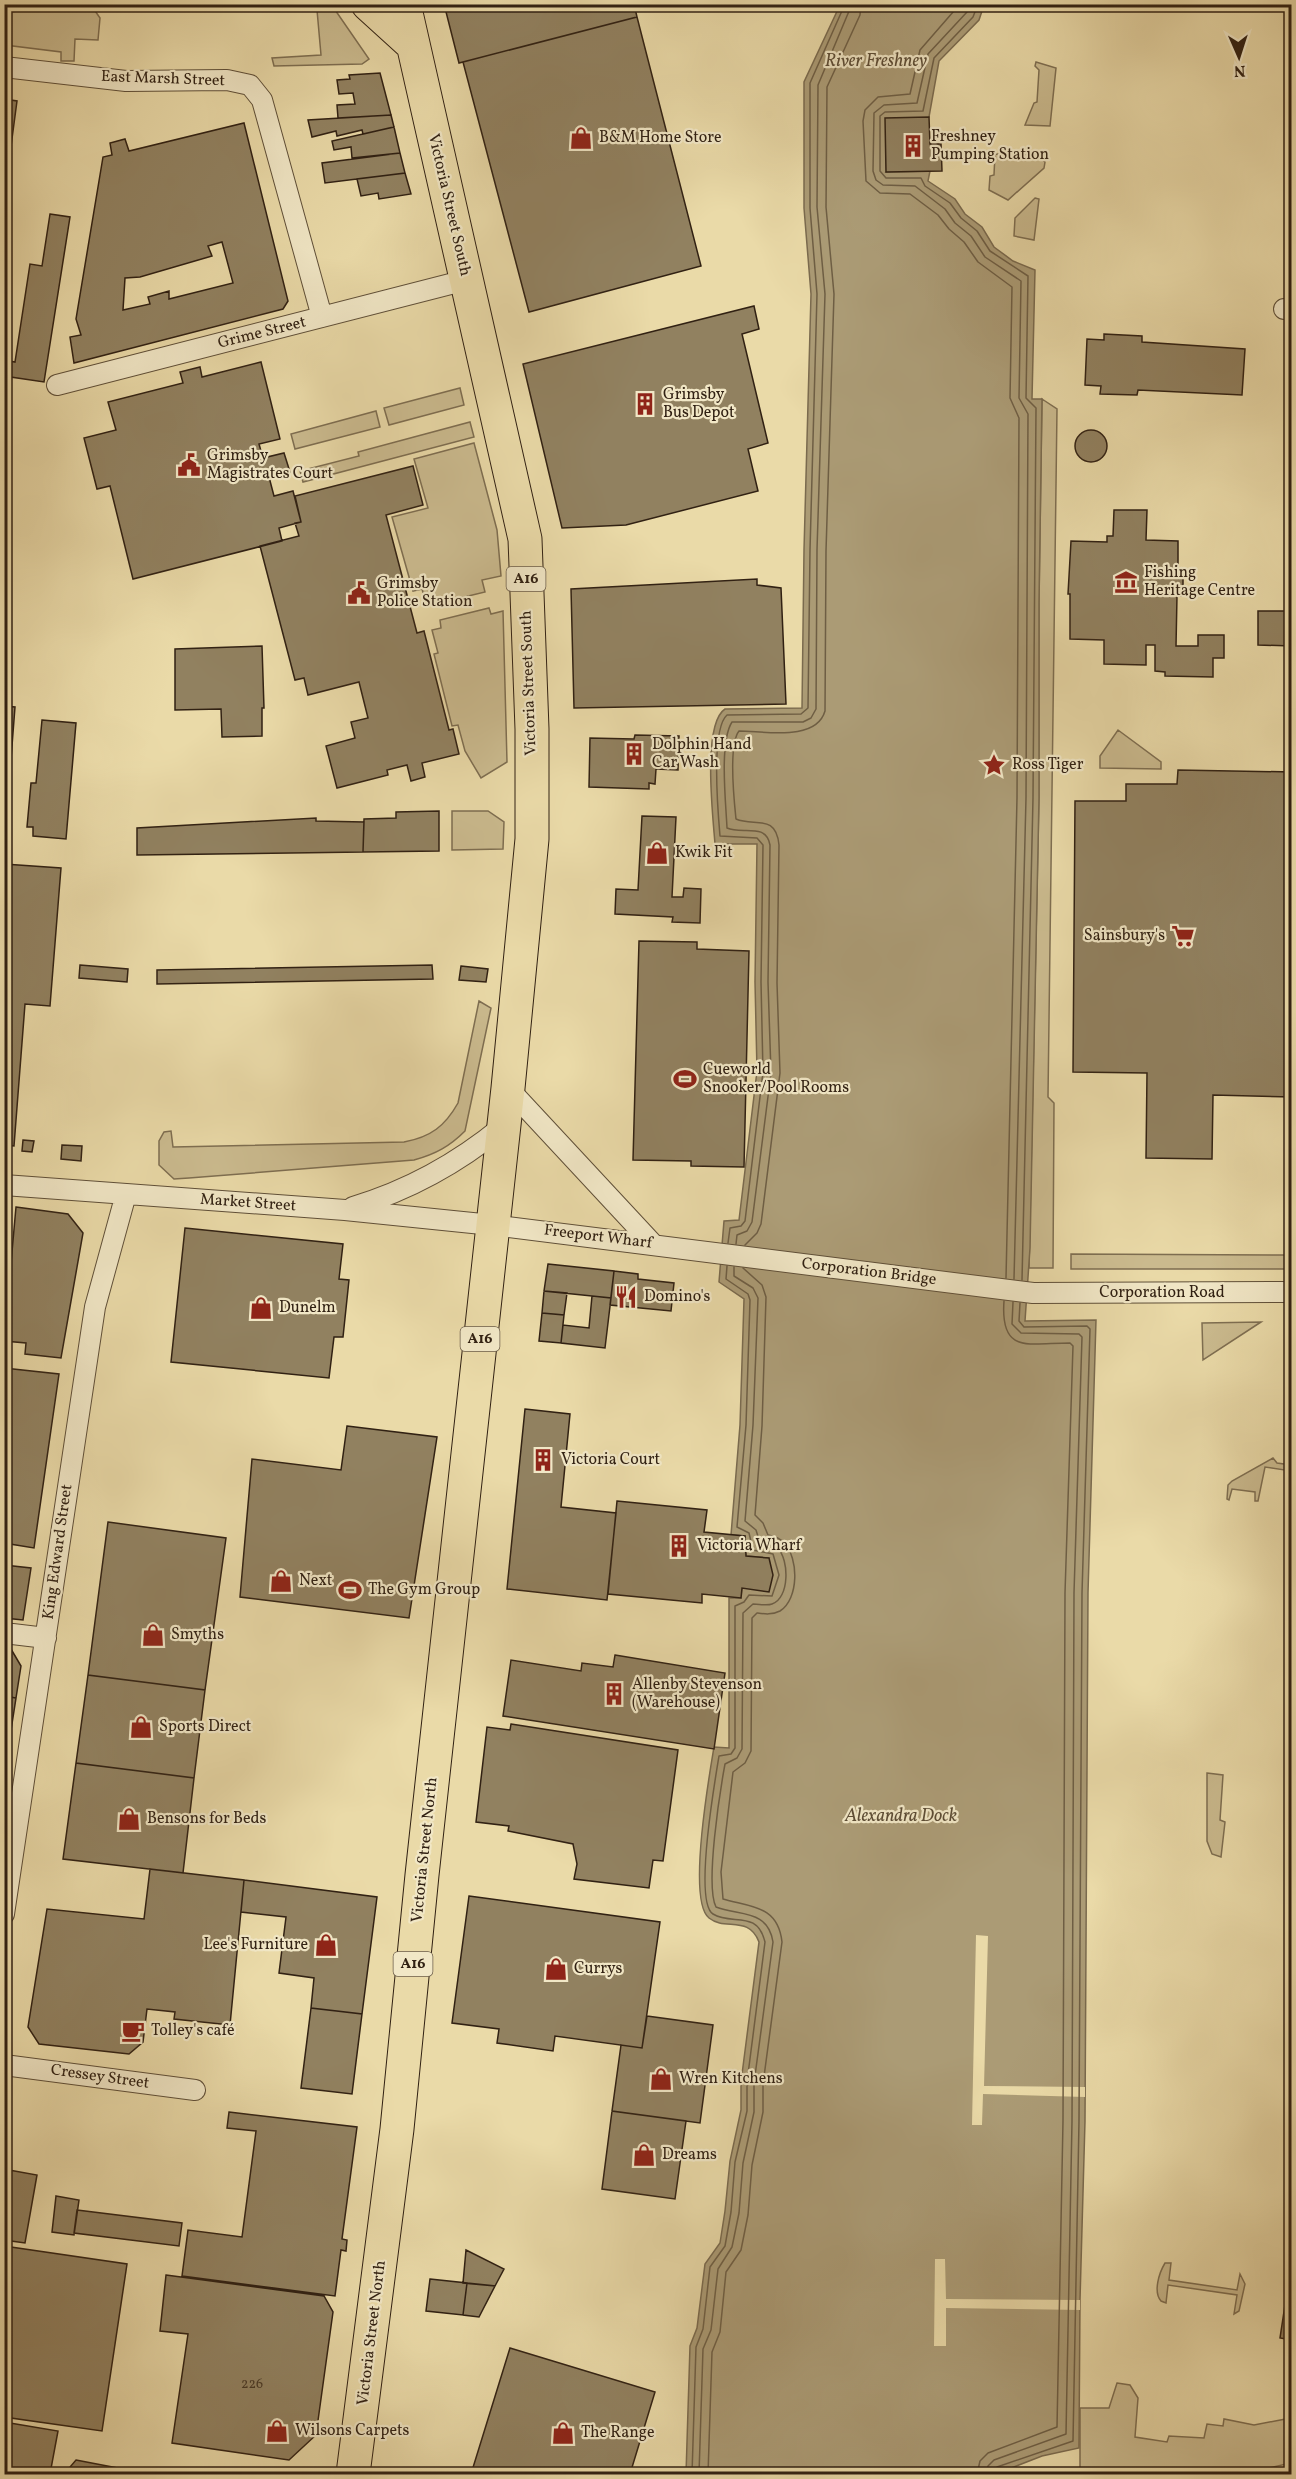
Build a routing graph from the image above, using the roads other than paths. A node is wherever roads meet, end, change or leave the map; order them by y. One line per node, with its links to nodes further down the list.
1 (368, 4): 3 (highway)
2 (404, 4): 3 (highway, Victoria Street South / A16)
3 (411, 44): 5 (highway, Victoria Street South / A16)
4 (4, 67): 6 (street, East Marsh Street)
5 (466, 280): 6 (street, Grime Street); 8 (highway, Victoria Street South / A16)
6 (322, 317): 7 (street, Grime Street)
7 (57, 385)
8 (508, 1088): 9 (highway, Victoria Street South / A16); 14 (street)
9 (503, 1126): 12 (street); 13 (highway, Victoria Street South / A16)
10 (4, 1185): 11 (street, Market Street)
11 (126, 1194): 12 (street, Market Street); 19 (street, King Edward Street)
12 (345, 1210): 13 (street, Market Street)
13 (492, 1225): 14 (street, Freeport Wharf); 23 (highway, Victoria Street North / A16)
14 (653, 1244): 15 (street, Freeport Wharf)
15 (705, 1250): 17 (street, Corporation Bridge)
16 (1292, 1292): 17 (street, Corporation Road)
17 (1033, 1293)
18 (4, 1633): 19 (street)
19 (46, 1638): 20 (street, King Edward Street)
20 (4, 1914)
21 (4, 2064): 22 (street, Cressey Street)
22 (195, 2090)
23 (353, 2475)

